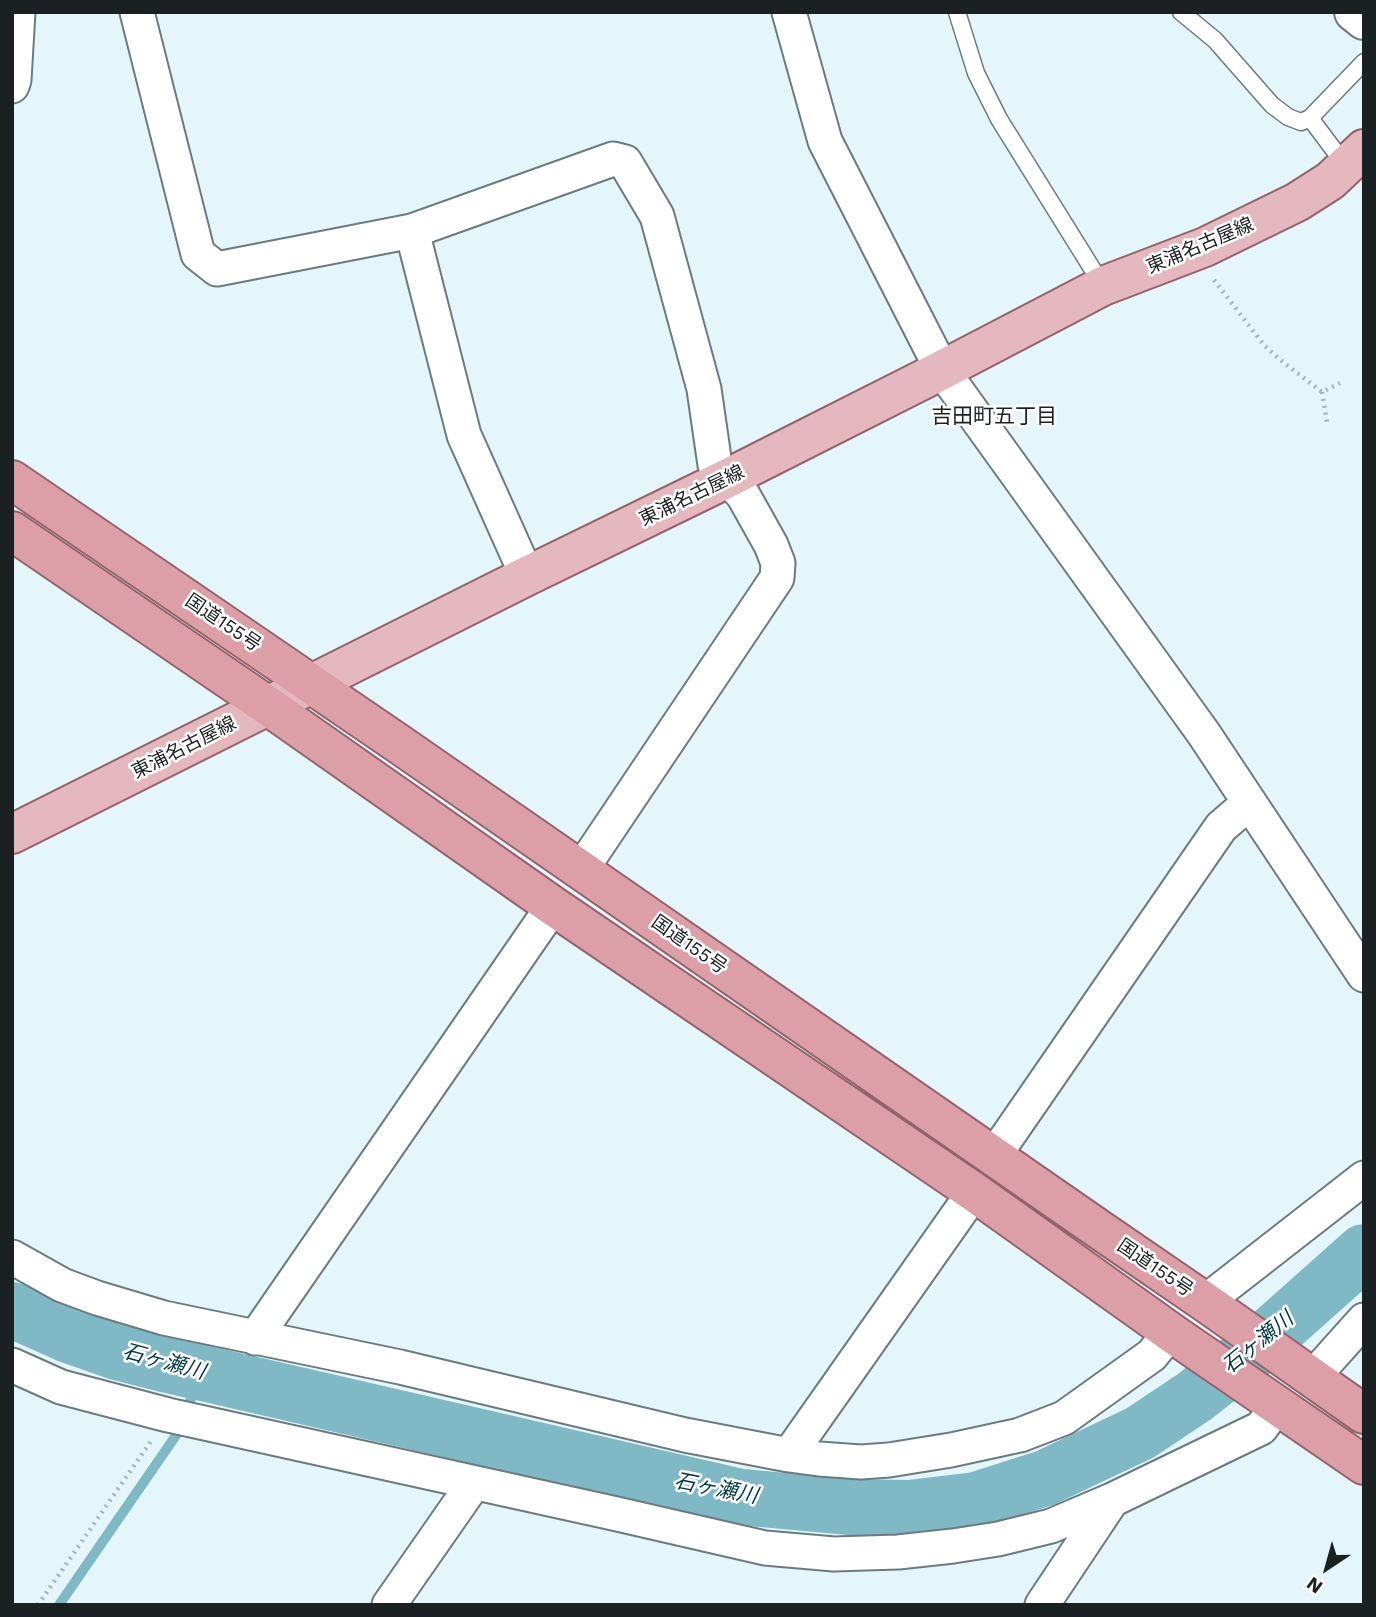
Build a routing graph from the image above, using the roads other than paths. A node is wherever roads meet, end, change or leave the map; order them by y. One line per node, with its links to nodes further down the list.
1 (18, 12): 9 (street)
2 (137, 12): 12 (street)
3 (789, 12): 14 (street)
4 (957, 12): 13 (lane)
5 (1181, 12): 10 (lane)
6 (1354, 12): 7 (street)
7 (1364, 20)
8 (1364, 62): 10 (lane)
9 (12, 86)
10 (1310, 118): 11 (lane)
11 (1355, 157): 13 (main road, 東浦名古屋線)
12 (412, 231): 15 (street); 18 (street)
13 (1103, 286): 14 (main road, 東浦名古屋線)
14 (942, 370): 15 (main road, 東浦名古屋線); 21 (street)
15 (728, 478): 18 (main road, 東浦名古屋線); 23 (street)
16 (12, 480): 19 (highway, 国道155号)
17 (12, 531): 20 (highway)
18 (527, 576): 19 (main road, 東浦名古屋線)
19 (312, 684): 20 (main road, 東浦名古屋線); 23 (highway, 国道155号)
20 (268, 706): 22 (main road, 東浦名古屋線); 24 (highway)
21 (1249, 803): 25 (street); 26 (street)
22 (12, 834)
23 (581, 870): 26 (highway, 国道155号)
24 (553, 906): 28 (highway); 33 (street)
25 (1364, 975)
26 (994, 1156): 30 (highway, 国道155号)
27 (1364, 1178): 30 (street)
28 (974, 1192): 32 (highway); 38 (street)
29 (12, 1257): 33 (street)
30 (1206, 1302): 35 (highway, 国道155号)
31 (1364, 1320): 35 (street)
32 (1173, 1334): 36 (highway); 38 (street)
33 (255, 1338): 38 (street)
34 (12, 1365): 40 (street)
35 (1306, 1374): 37 (highway, 国道155号)
36 (1273, 1401): 39 (highway); 41 (street)
37 (1364, 1414)
38 (789, 1454)
39 (1364, 1465)
40 (474, 1483): 41 (street); 42 (street)
41 (1112, 1500): 43 (street)
42 (389, 1605)
43 (1042, 1605)

